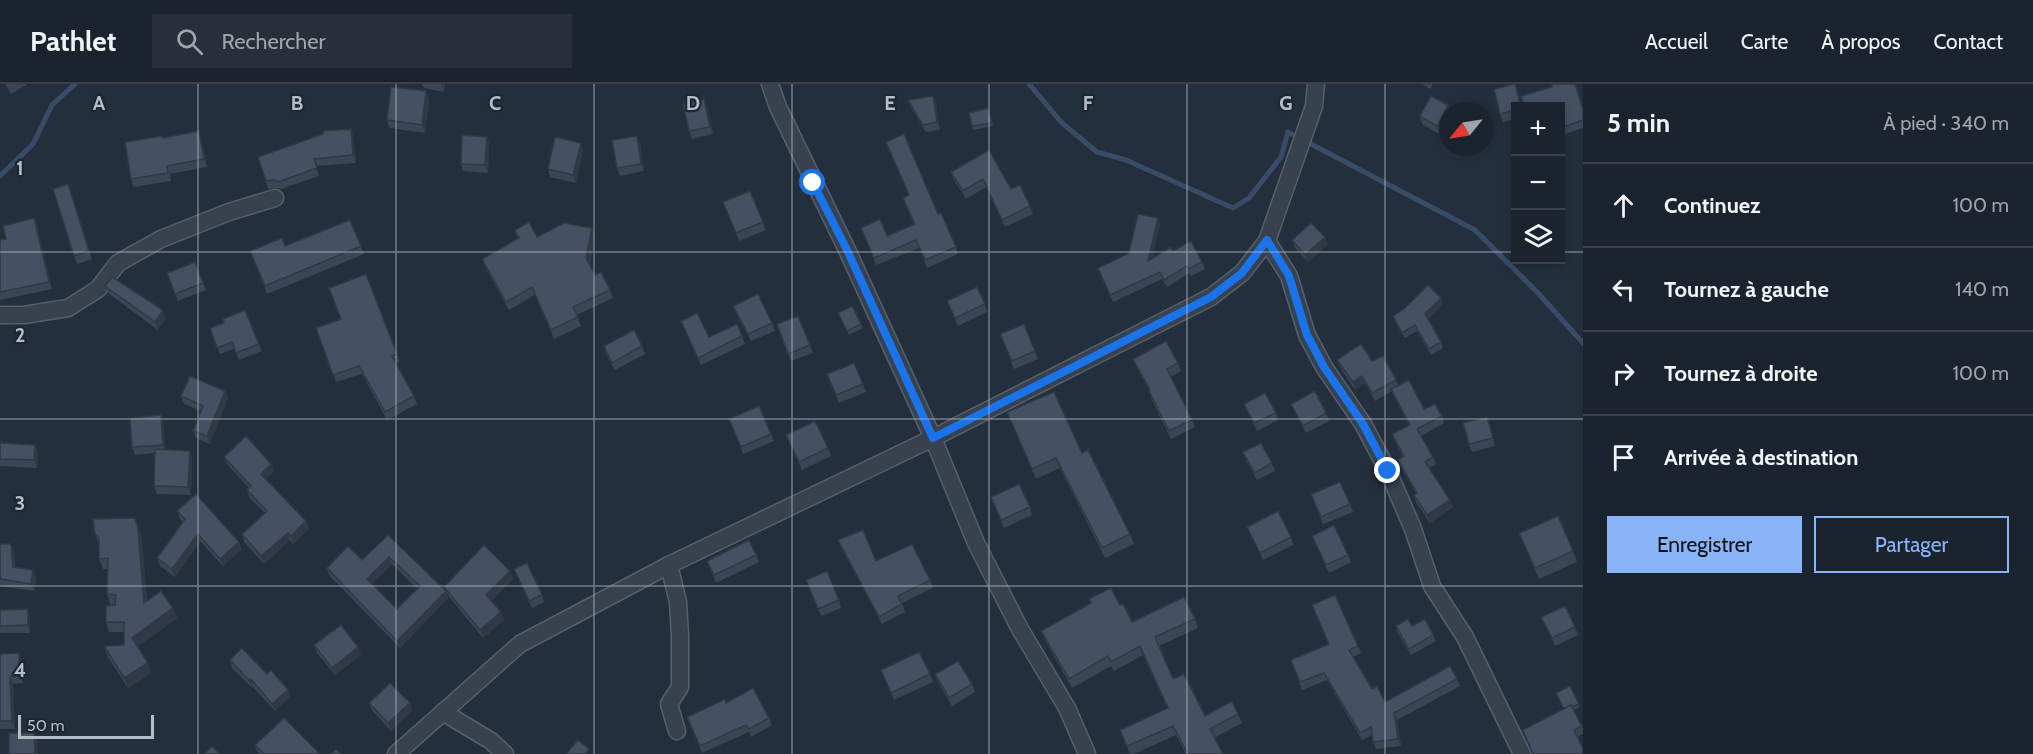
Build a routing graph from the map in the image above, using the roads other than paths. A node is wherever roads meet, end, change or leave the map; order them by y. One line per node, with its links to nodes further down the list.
1 (770, 84): 6 (street)
2 (1316, 84): 4 (street)
3 (275, 198): 5 (street)
4 (1267, 240): 6 (street); 13 (street)
5 (0, 315)
6 (933, 438): 7 (street); 12 (street)
7 (669, 565): 8 (street); 9 (street)
8 (443, 712): 10 (street); 11 (street)
9 (677, 731)
10 (396, 754)
11 (505, 754)
12 (1087, 754)
13 (1522, 754)

